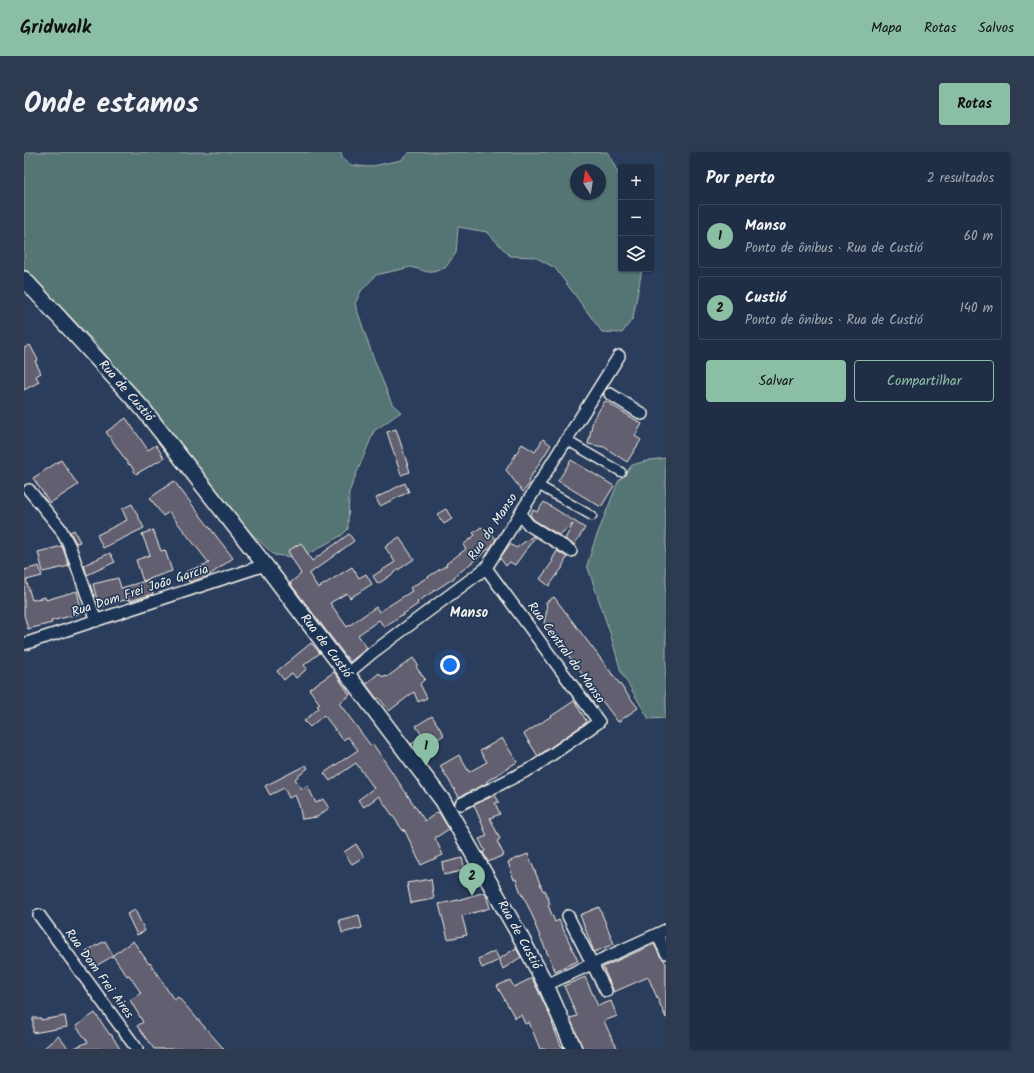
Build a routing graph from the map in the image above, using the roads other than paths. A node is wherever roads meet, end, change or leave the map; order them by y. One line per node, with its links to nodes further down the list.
1 (24, 279): 12 (main road, Rua de Custió)
2 (619, 356): 3 (street, Rua do Manso)
3 (604, 391): 4 (street); 5 (street, Rua do Manso)
4 (642, 414)
5 (566, 440): 6 (street); 7 (street, Rua do Manso)
6 (621, 472)
7 (538, 485): 9 (street, Rua do Manso); 10 (street)
8 (29, 490): 14 (street)
9 (520, 514): 11 (street); 13 (street, Rua do Manso)
10 (592, 516)
11 (572, 551)
12 (265, 565): 14 (street, Rua Dom Frei João Garcia); 16 (main road, Rua de Custió)
13 (486, 568): 16 (street, Rua do Manso); 17 (street, Rua Central do Manso)
14 (96, 621): 15 (street, Rua Dom Frei João Garcia)
15 (24, 644)
16 (347, 674): 23 (main road, Rua de Custió)
17 (461, 804)
18 (39, 915): 25 (street, Rua Dom Frei Aires)
19 (568, 916): 22 (street)
20 (662, 932): 21 (street); 22 (street)
21 (666, 953)
22 (593, 964): 23 (street); 24 (street)
23 (546, 985): 26 (main road, Rua de Custió)
24 (606, 991)
25 (137, 1049)
26 (574, 1049)

